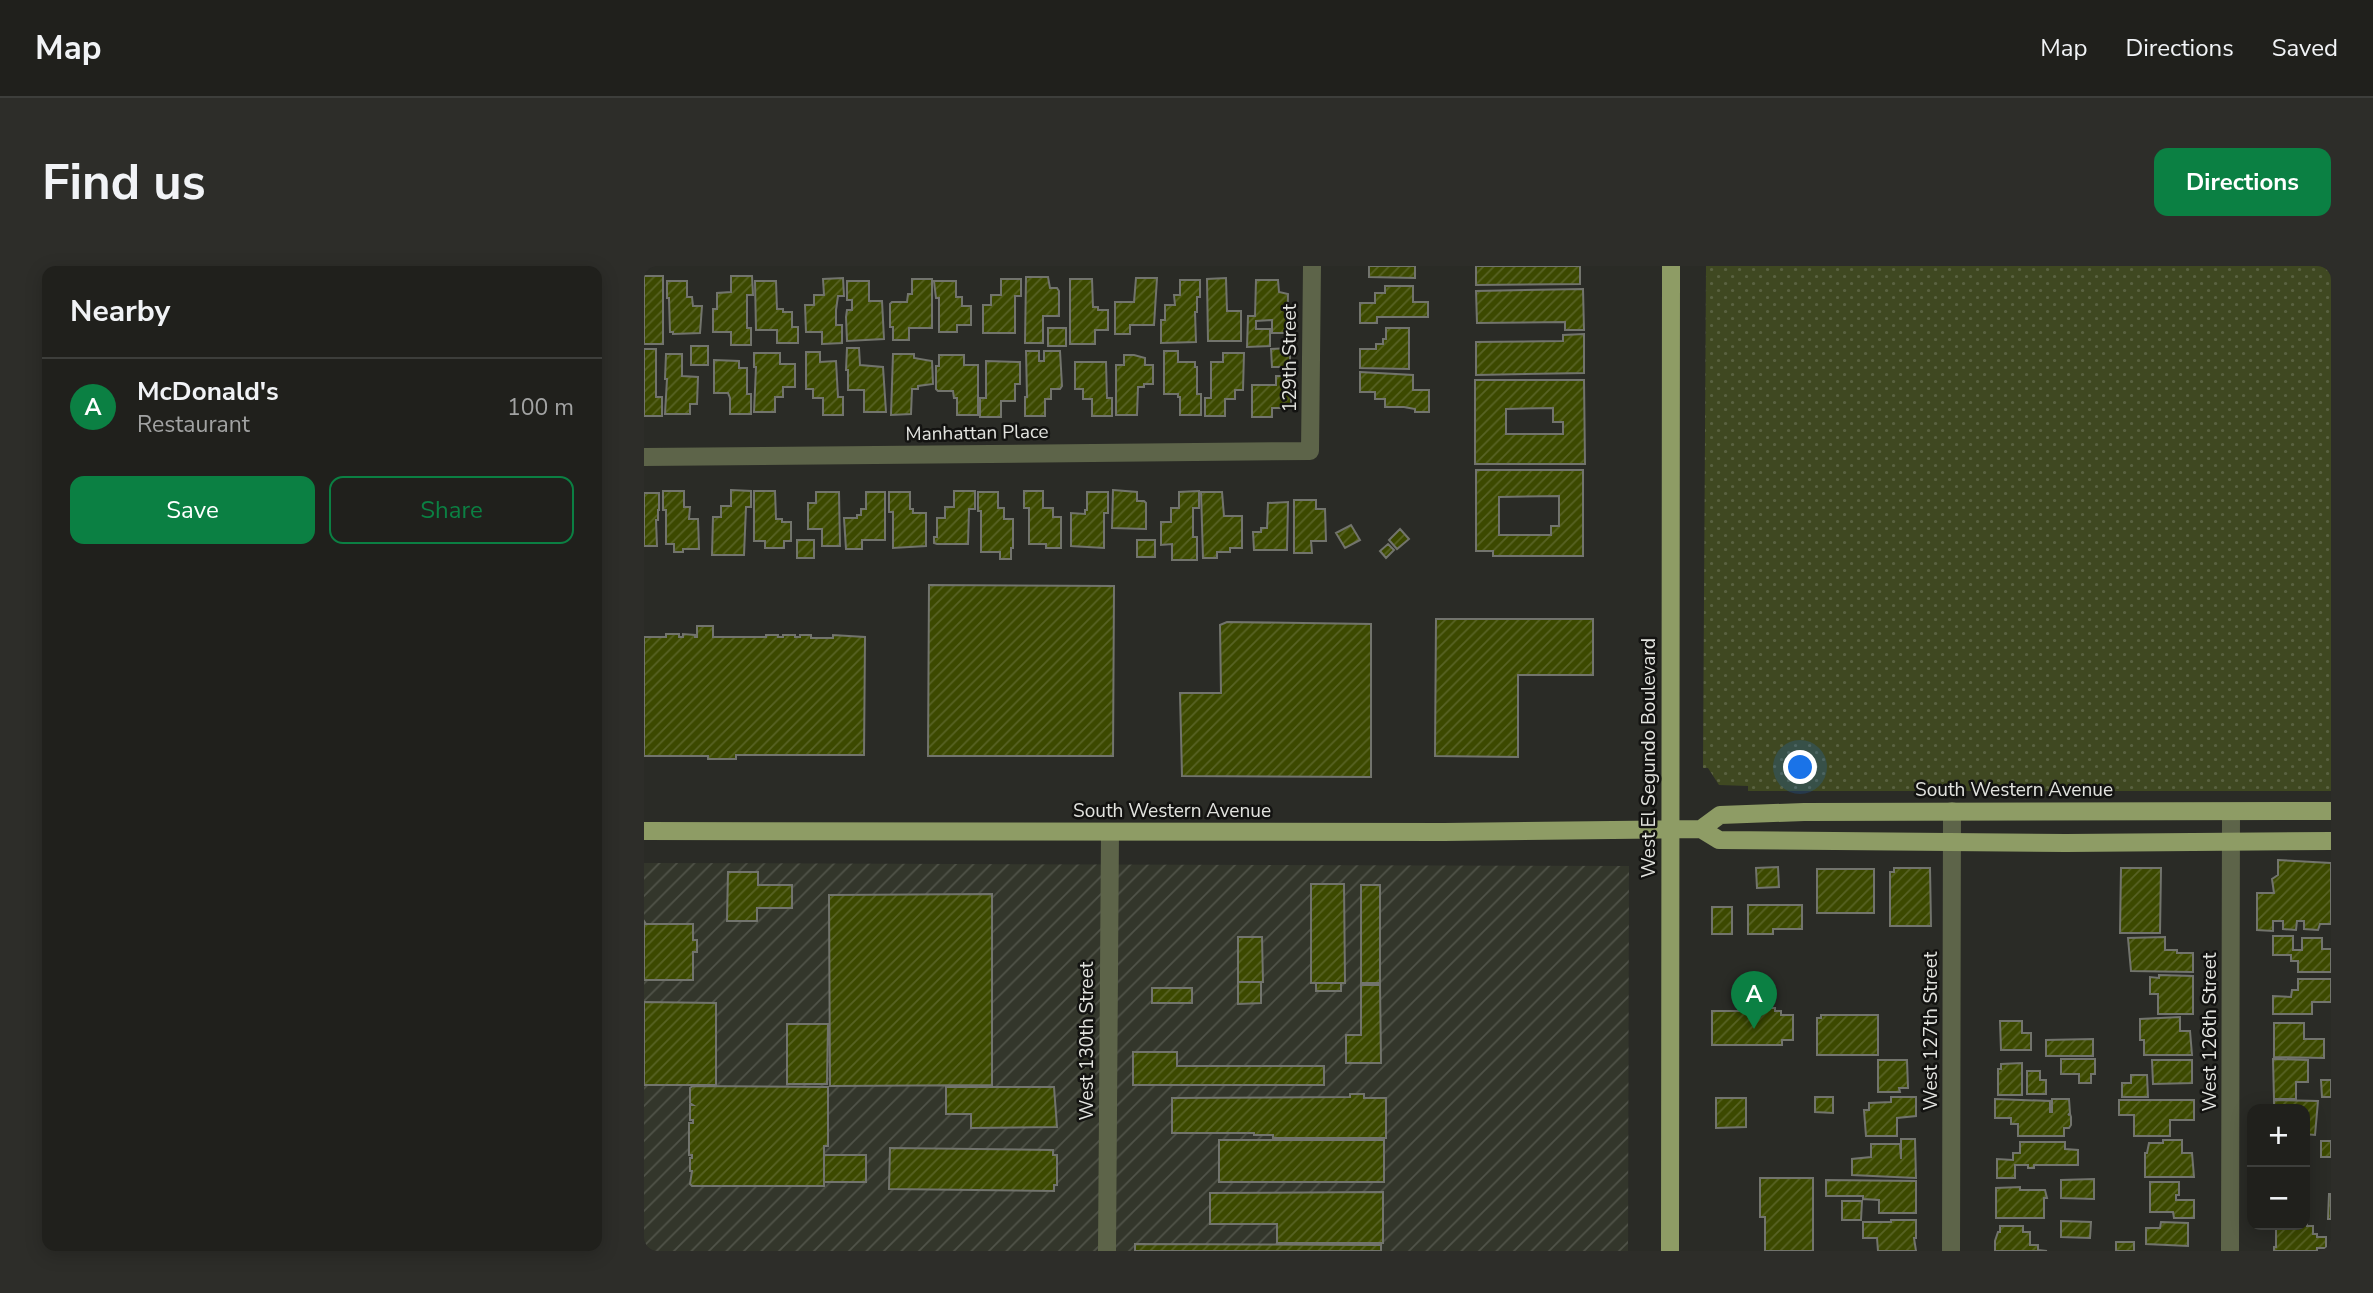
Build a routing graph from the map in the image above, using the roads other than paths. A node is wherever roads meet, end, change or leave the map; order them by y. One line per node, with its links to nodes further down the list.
1 (1312, 266): 3 (street, 129th Street)
2 (1671, 266): 9 (main road, West El Segundo Boulevard)
3 (1310, 451): 4 (street, Manhattan Place)
4 (644, 457)
5 (1952, 811): 7 (main road, South Western Avenue); 8 (main road, South Western Avenue); 12 (street, West 127th Street)
6 (2331, 811): 7 (main road, South Western Avenue)
7 (2231, 812): 14 (street, West 126th Street)
8 (1701, 829): 9 (main road, South Western Avenue); 12 (main road, South Western Avenue)
9 (1669, 830): 11 (main road, South Western Avenue); 16 (main road, West El Segundo Boulevard)
10 (644, 831): 11 (main road, South Western Avenue)
11 (1110, 832): 15 (street, West 130th Street)
12 (1952, 841): 14 (main road, South Western Avenue); 17 (street, West 127th Street)
13 (2331, 841): 14 (main road, South Western Avenue)
14 (2231, 843): 18 (street, West 126th Street)
15 (1107, 1251)
16 (1670, 1251)
17 (1951, 1251)
18 (2230, 1251)

